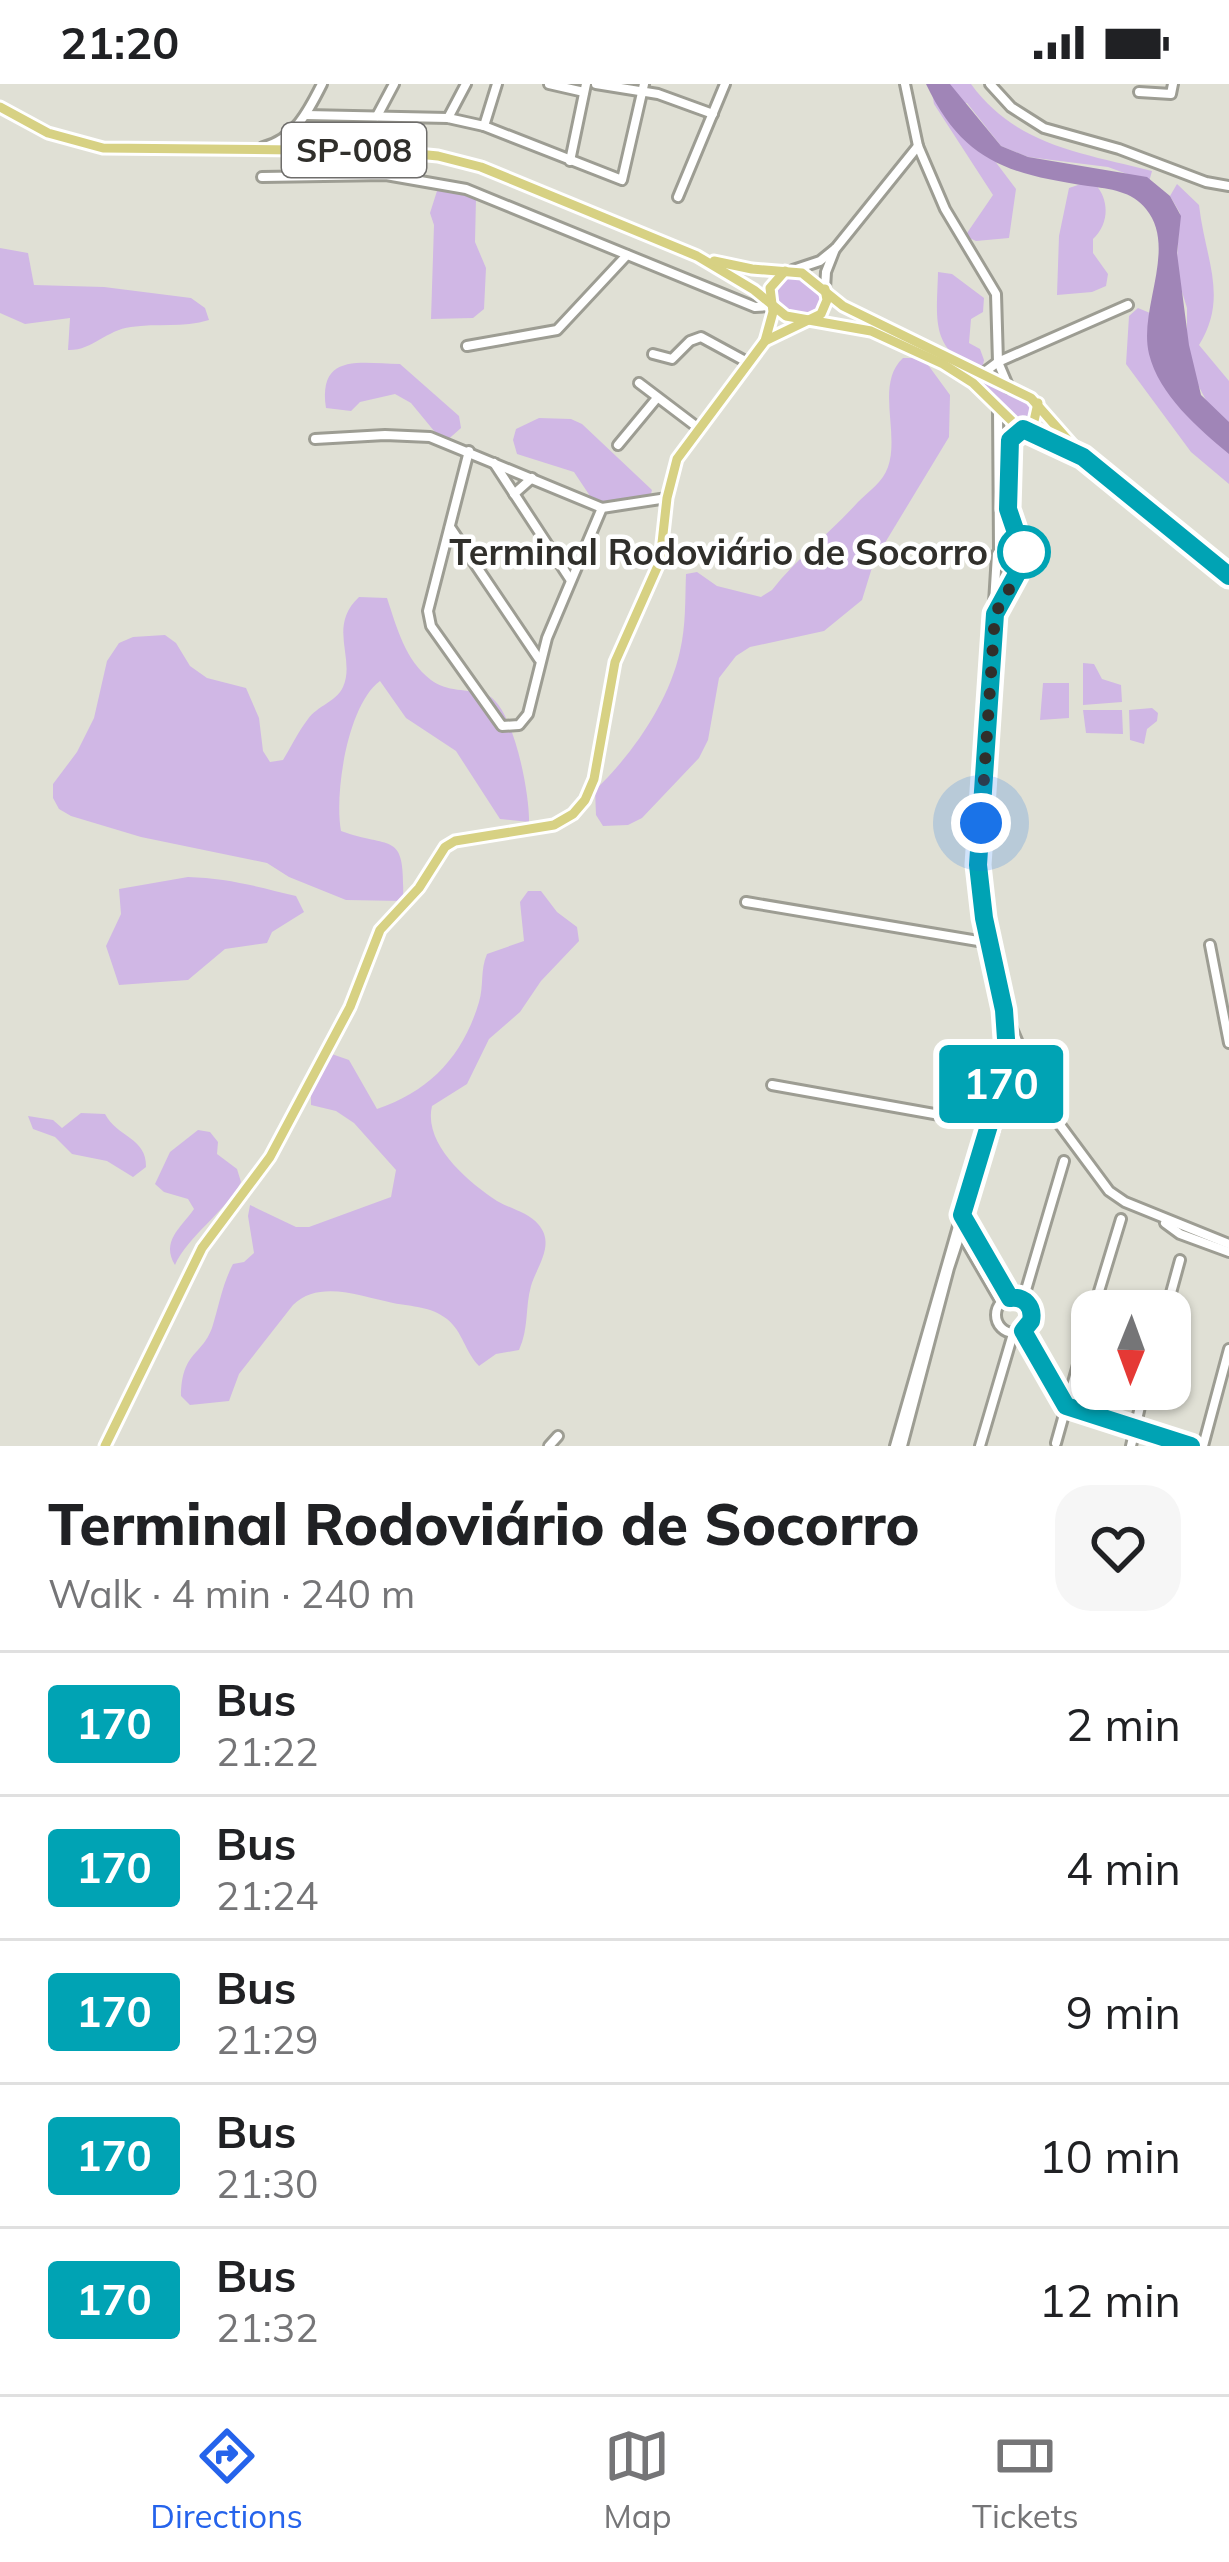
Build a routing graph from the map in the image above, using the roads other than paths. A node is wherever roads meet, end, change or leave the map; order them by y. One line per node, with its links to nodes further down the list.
1 (322, 84): 16 (street)
2 (394, 84): 17 (street)
3 (466, 84): 18 (street)
4 (497, 84): 19 (street)
5 (549, 84): 12 (street)
6 (596, 84): 11 (street)
7 (725, 84): 15 (street)
8 (905, 84): 21 (street)
9 (990, 84): 26 (street)
10 (1173, 84): 13 (street)
11 (644, 87): 15 (street); 24 (street)
12 (585, 88): 24 (street)
13 (1139, 92)
14 (0, 106): 22 (main road, SP-008)
15 (712, 114): 27 (street)
16 (306, 115): 17 (street); 20 (street)
17 (377, 116): 18 (street)
18 (448, 118): 19 (street)
19 (484, 126): 24 (street)
20 (295, 128): 22 (street); 23 (street)
21 (918, 146): 28 (street); 40 (street)
22 (256, 148): 23 (main road, SP-008)
23 (295, 149): 30 (main road, SP-008)
24 (570, 161)
25 (262, 177): 29 (street)
26 (1229, 186)
27 (678, 197)
28 (836, 248): 31 (street); 32 (street)
29 (628, 255): 34 (street); 37 (street)
30 (697, 256): 31 (main road, SP-008); 34 (main road, SP-008)
31 (785, 272): 32 (main road, SP-008); 34 (main road)
32 (825, 290): 35 (main road); 41 (main road, SP-008)
33 (1128, 305): 40 (street)
34 (771, 306): 35 (main road, SP-008); 36 (main road)
35 (808, 322): 36 (main road); 46 (main road, SP-008)
36 (765, 341): 39 (main road)
37 (467, 346)
38 (653, 354): 39 (street)
39 (747, 362): 47 (main road)
40 (998, 362): 41 (street); 43 (street)
41 (981, 375): 43 (main road, SP-008)
42 (639, 383): 44 (street)
43 (1010, 389): 45 (main road, SP-008)
44 (657, 398): 47 (street); 50 (street)
45 (1038, 403): 48 (main road); 52 (main road, SP-008)
46 (998, 406): 48 (main road, SP-008); 60 (street)
47 (697, 427): 56 (main road)
48 (1023, 429): 52 (main road, SP-008); 59 (street)
49 (315, 439): 51 (street)
50 (618, 445)
51 (469, 451): 53 (street); 58 (street)
52 (1083, 457): 63 (main road, SP-008)
53 (493, 461): 54 (street); 55 (street)
54 (532, 478): 55 (street); 57 (street)
55 (514, 494): 64 (street)
56 (667, 498): 57 (street); 94 (main road)
57 (602, 508): 64 (street)
58 (449, 526): 66 (street); 66 (street)
59 (1017, 544): 60 (street); 62 (street)
60 (999, 550): 61 (street)
61 (998, 563): 62 (street); 65 (street)
62 (1017, 570): 65 (street)
63 (1229, 576)
64 (570, 579): 66 (street)
65 (995, 614): 68 (street)
66 (540, 660)
67 (746, 902): 68 (street)
68 (990, 943): 70 (street)
69 (1210, 945): 71 (street)
70 (1004, 1010): 73 (street); 74 (street)
71 (1226, 1016): 72 (street)
72 (1229, 1043)
73 (1006, 1056): 74 (street); 74 (street); 76 (street)
74 (1020, 1061): 79 (street); 80 (street)
75 (772, 1084): 76 (street)
76 (990, 1124): 79 (street)
77 (1064, 1161): 85 (street)
78 (1121, 1219): 82 (street)
79 (962, 1225): 84 (street); 96 (street)
80 (1228, 1248)
81 (1180, 1260): 83 (street)
82 (1100, 1290)
83 (1172, 1290)
84 (1005, 1300): 85 (street); 86 (street)
85 (1024, 1300): 86 (street)
86 (1018, 1333): 89 (street); 97 (street)
87 (1229, 1348): 100 (street)
88 (1071, 1389): 89 (street)
89 (1066, 1406): 91 (street); 93 (street)
90 (1138, 1410): 91 (street)
91 (1133, 1428): 98 (street); 99 (street)
92 (558, 1436): 95 (street)
93 (1056, 1442)
94 (105, 1446)
95 (549, 1446)
96 (898, 1446)
97 (980, 1446)
98 (1131, 1446)
99 (1191, 1446)
100 (1203, 1446)

